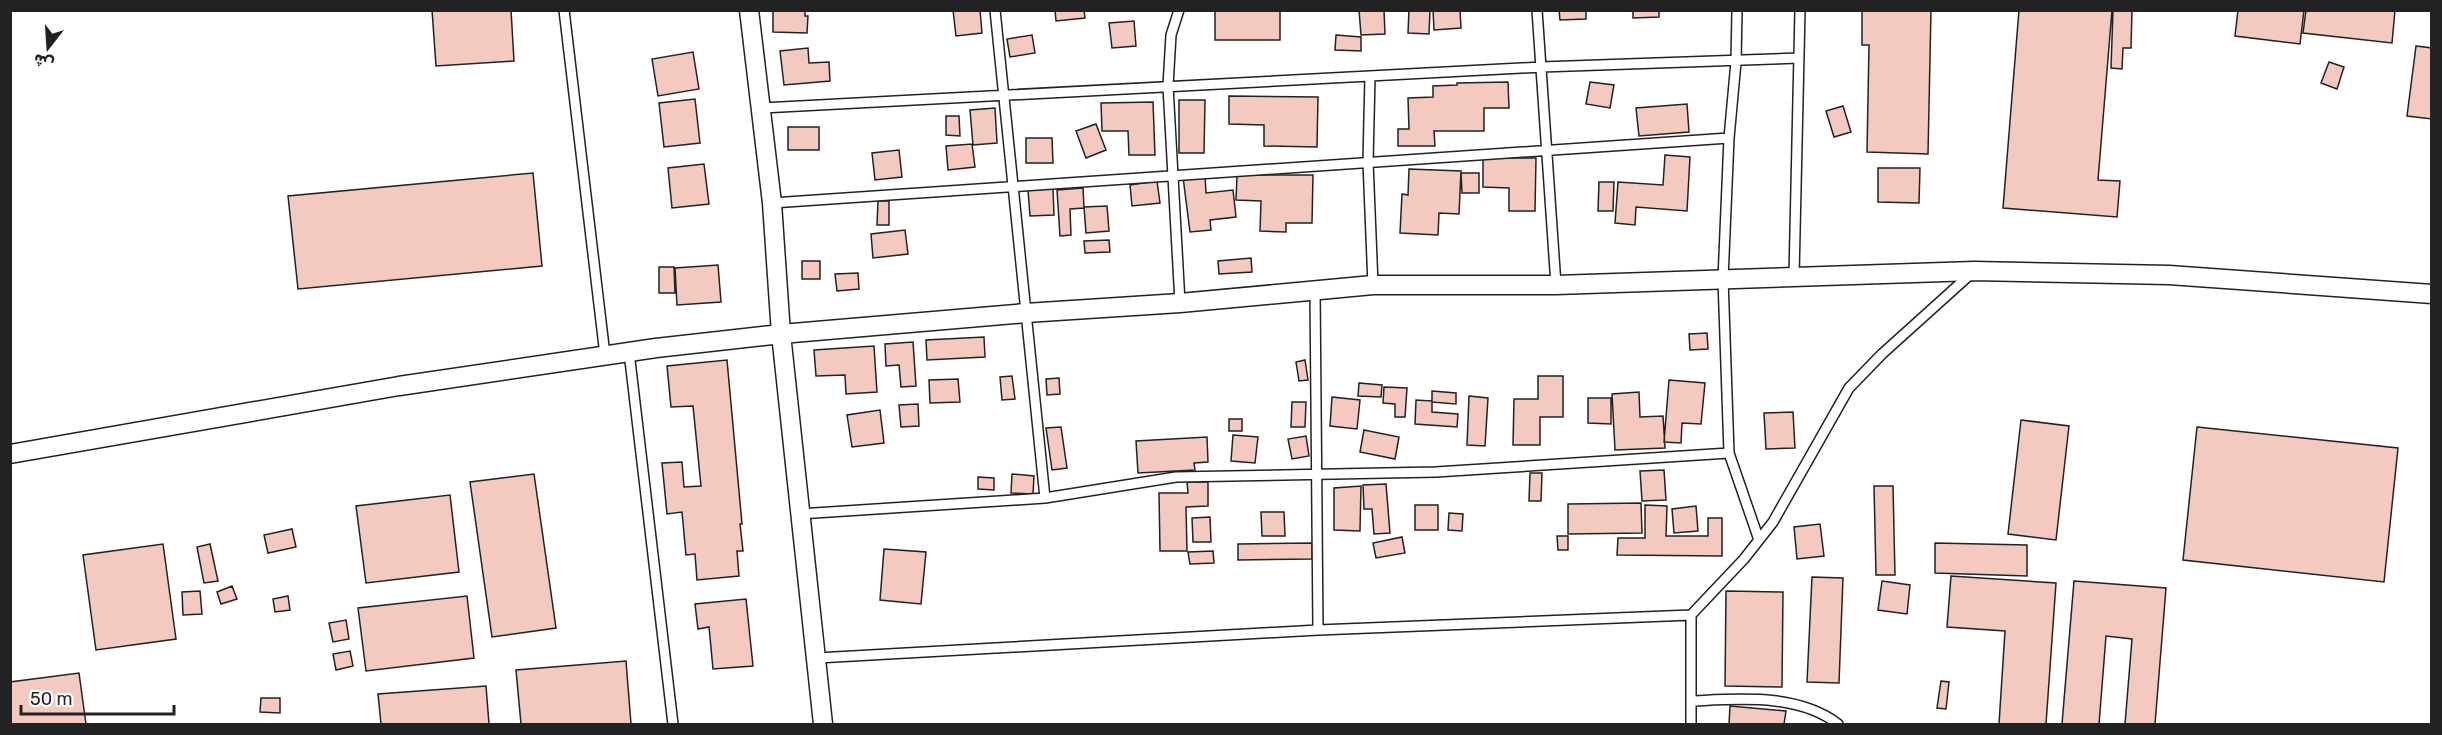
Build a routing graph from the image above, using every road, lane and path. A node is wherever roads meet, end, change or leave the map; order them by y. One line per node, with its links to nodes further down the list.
1 (564, 10): 32 (lane)
2 (749, 10): 14 (street)
3 (995, 10): 13 (lane)
4 (1179, 10): 12 (lane)
5 (1537, 10): 10 (lane)
6 (1737, 10): 9 (lane)
7 (1800, 10): 8 (lane)
8 (1799, 58): 9 (lane); 22 (lane)
9 (1736, 62): 10 (lane); 15 (lane)
10 (1541, 67): 11 (lane); 16 (lane)
11 (1370, 76): 12 (lane); 17 (lane)
12 (1168, 86): 13 (lane); 18 (lane)
13 (1004, 95): 14 (lane); 19 (lane)
14 (762, 108): 20 (street)
15 (1729, 138): 16 (lane); 23 (lane)
16 (1547, 150): 17 (lane); 25 (lane)
17 (1368, 162): 18 (lane); 24 (lane)
18 (1173, 176): 19 (lane); 28 (lane)
19 (1013, 187): 20 (lane); 29 (lane)
20 (772, 203): 30 (street)
21 (1974, 271): 22 (street); 27 (street); 38 (lane)
22 (1794, 276): 23 (street)
23 (1723, 279): 25 (street); 33 (lane)
24 (1373, 285): 25 (street); 26 (street)
25 (1556, 285)
26 (1315, 290): 28 (street); 35 (lane)
27 (2432, 294)
28 (1180, 303): 29 (street)
29 (1026, 313): 30 (street); 36 (lane)
30 (781, 334): 31 (street); 37 (street)
31 (628, 352): 32 (street); 43 (lane)
32 (605, 355): 34 (street)
33 (1729, 453): 35 (lane); 38 (lane)
34 (10, 454)
35 (1317, 473): 36 (lane); 40 (lane)
36 (1045, 498): 37 (lane)
37 (799, 514): 41 (street)
38 (1759, 540): 39 (lane)
39 (1691, 615): 40 (lane); 42 (lane)
40 (1318, 630): 41 (lane)
41 (817, 658): 44 (street)
42 (1691, 701): 45 (lane); 46 (lane)
43 (673, 724)
44 (823, 724)
45 (1691, 724)
46 (1838, 724)

